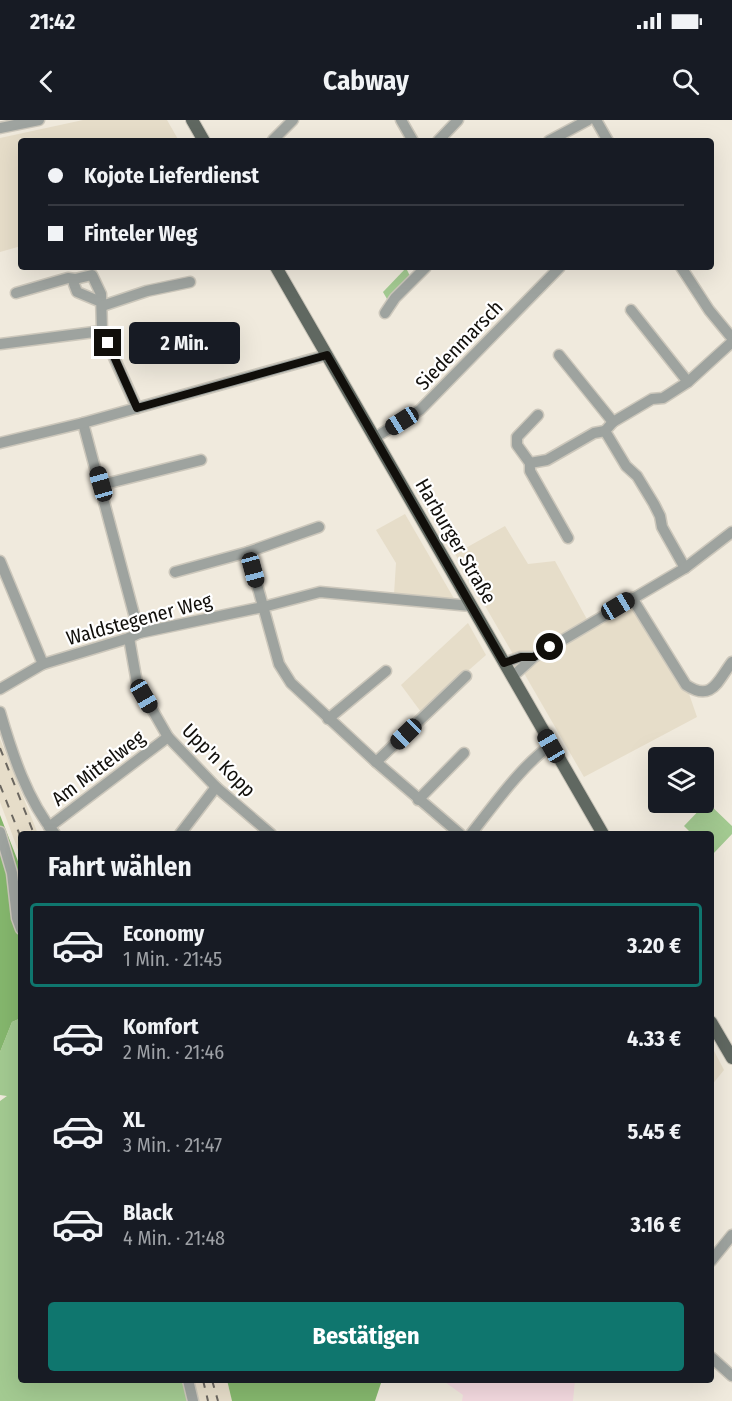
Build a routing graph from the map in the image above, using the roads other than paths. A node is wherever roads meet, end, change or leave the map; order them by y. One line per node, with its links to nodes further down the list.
1 (39, 120): 8 (street)
2 (192, 120): 9 (main road)
3 (293, 120): 10 (street)
4 (401, 120): 11 (street)
5 (458, 120): 12 (street)
6 (588, 120): 13 (street)
7 (596, 120): 14 (street)
8 (0, 128)
9 (202, 138)
10 (275, 138)
11 (411, 138)
12 (441, 138)
13 (555, 138)
14 (606, 138)
15 (278, 270): 28 (main road, Harburger Straße)
16 (423, 270): 24 (street)
17 (558, 270): 36 (street, Siedenmarsch)
18 (683, 270): 26 (street)
19 (75, 279): 21 (street); 22 (street); 22 (street)
20 (190, 282): 22 (street)
21 (16, 293)
22 (102, 304): 25 (street)
23 (631, 310): 30 (street)
24 (385, 313)
25 (102, 331): 27 (street); 31 (street)
26 (732, 340): 30 (street)
27 (0, 344)
28 (327, 355): 31 (street); 36 (main road, Harburger Straße)
29 (559, 356): 33 (street)
30 (688, 382): 33 (street)
31 (137, 408): 34 (street)
32 (538, 415): 39 (street)
33 (613, 422): 35 (street)
34 (83, 423): 37 (street); 40 (street, Upp'n Kopp)
35 (605, 431): 39 (street); 46 (street)
36 (374, 438): 49 (main road, Harburger Straße)
37 (0, 443)
38 (201, 459): 40 (street)
39 (530, 463): 43 (street)
40 (101, 484): 51 (street, Upp'n Kopp)
41 (319, 526): 44 (street)
42 (732, 532): 46 (street)
43 (568, 538)
44 (248, 552): 47 (street); 50 (street)
45 (0, 561): 55 (street)
46 (685, 568): 48 (street)
47 (175, 572)
48 (632, 598): 52 (street); 53 (street)
49 (471, 606): 50 (street, Waldstegener Weg); 54 (main road, Harburger Straße)
50 (262, 607): 51 (street, Waldstegener Weg); 61 (street)
51 (134, 636): 55 (street, Waldstegener Weg); 62 (street, Upp'n Kopp)
52 (534, 657): 54 (street); 58 (street)
53 (732, 662)
54 (504, 663): 58 (main road, Harburger Straße)
55 (43, 664): 59 (street, Waldstegener Weg)
56 (386, 671): 61 (street)
57 (466, 676): 65 (street)
58 (512, 677): 63 (main road, Harburger Straße)
59 (0, 688)
60 (0, 712): 68 (street)
61 (328, 718): 65 (street)
62 (168, 737): 66 (street, Upp'n Kopp); 68 (street, Am Mittelweg)
63 (551, 746): 72 (street); 73 (main road, Harburger Straße)
64 (464, 753): 67 (street)
65 (376, 762): 67 (street)
66 (216, 787): 69 (street); 70 (street, Upp'n Kopp)
67 (418, 800): 71 (street)
68 (52, 831)
69 (182, 831)
70 (267, 831)
71 (456, 831)
72 (473, 831)
73 (601, 831)
74 (0, 832): 75 (street)
75 (18, 922)
76 (714, 1027): 77 (main road)
77 (732, 1058)
78 (732, 1235): 79 (street)
79 (714, 1257)
80 (714, 1360): 81 (street)
81 (732, 1376)
82 (189, 1383): 83 (street)
83 (193, 1401)

